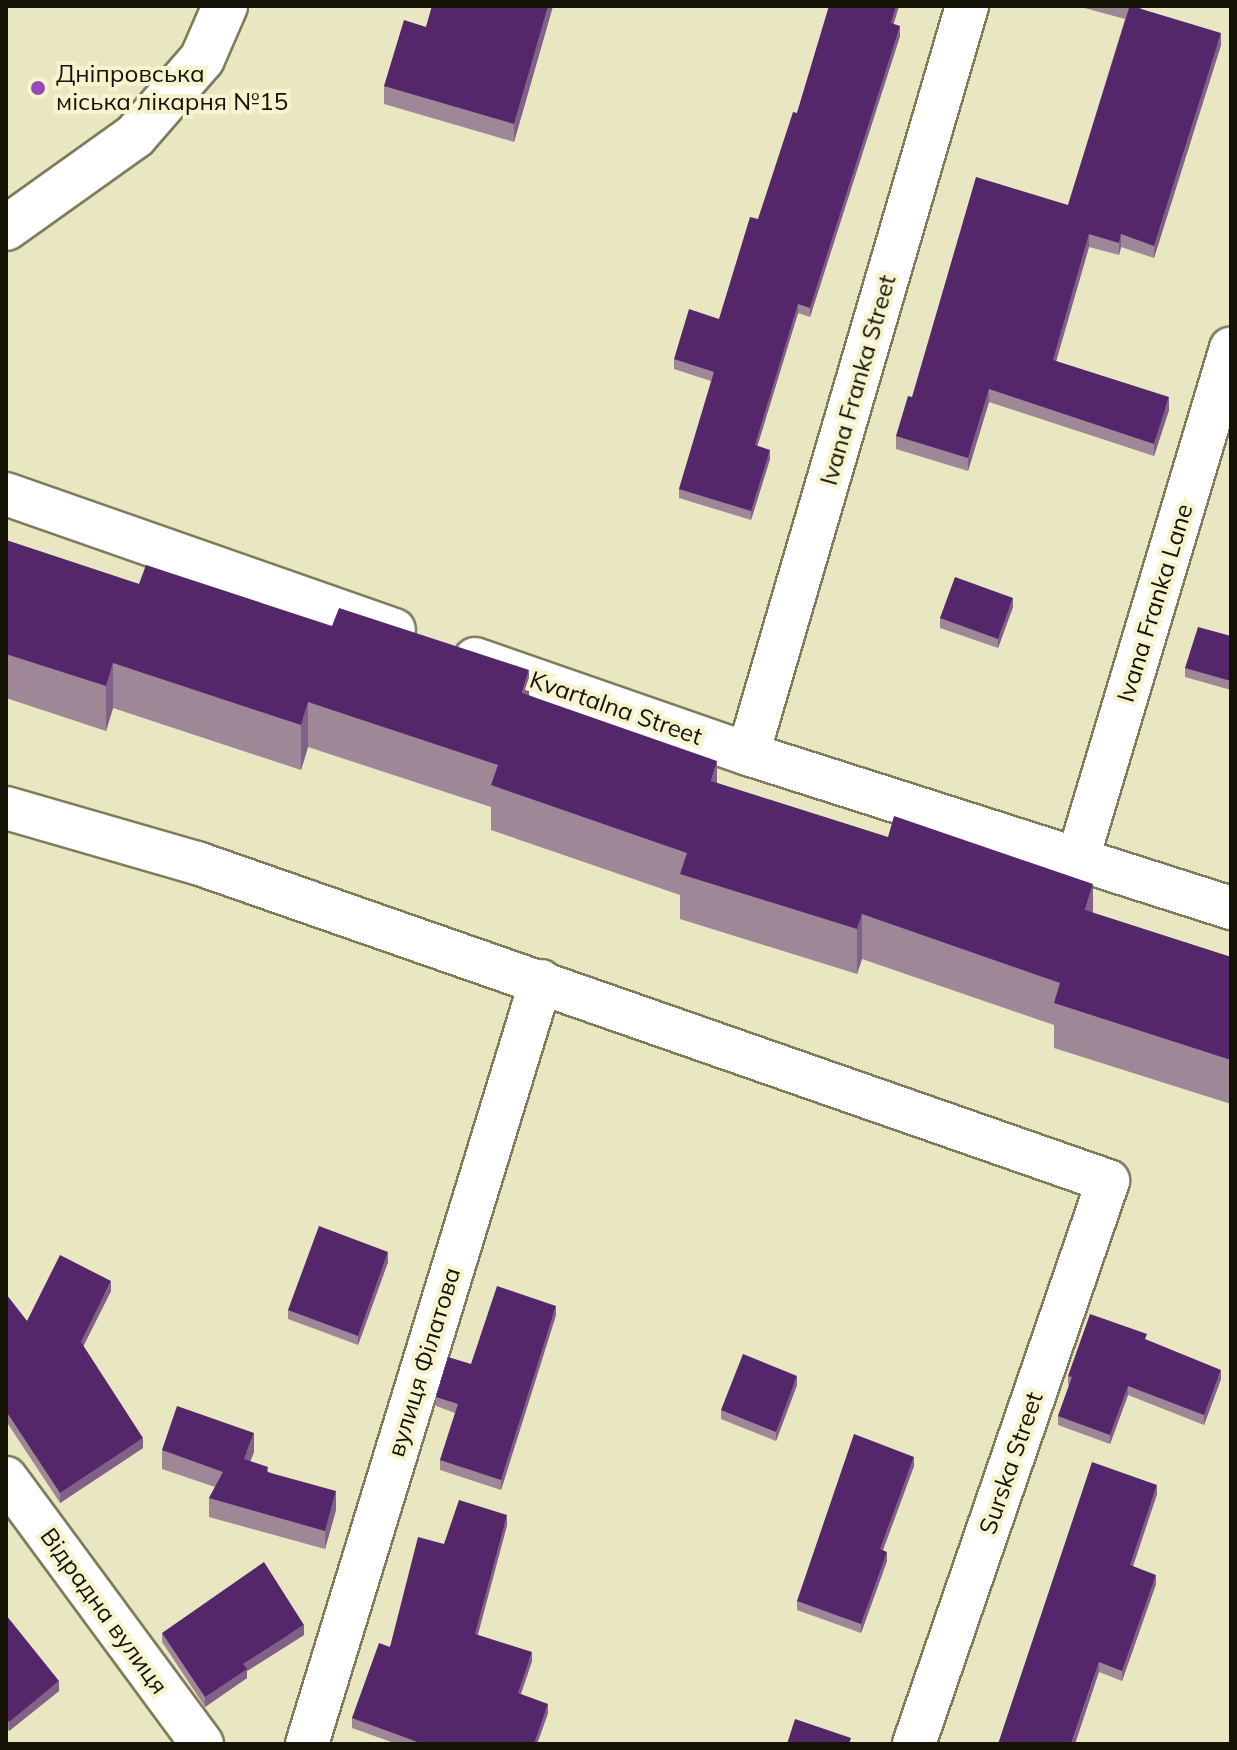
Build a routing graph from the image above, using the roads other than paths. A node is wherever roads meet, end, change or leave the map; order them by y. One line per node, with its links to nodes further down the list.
1 (225, 6): 3 (street)
2 (967, 6): 6 (street, Ivana Franka Street)
3 (6, 228)
4 (1231, 348): 8 (street, Ivana Franka Lane)
5 (6, 494): 6 (street, Kvartalna Street)
6 (748, 754): 8 (street, Kvartalna Street)
7 (6, 808): 10 (street)
8 (1078, 858): 9 (street, Kvartalna Street)
9 (1231, 908)
10 (541, 981): 13 (street, вулиця Філатова); 14 (street, Surska Street)
11 (6, 1478): 12 (street, Відрадна вулиця)
12 (202, 1744)
13 (307, 1744)
14 (914, 1744)

